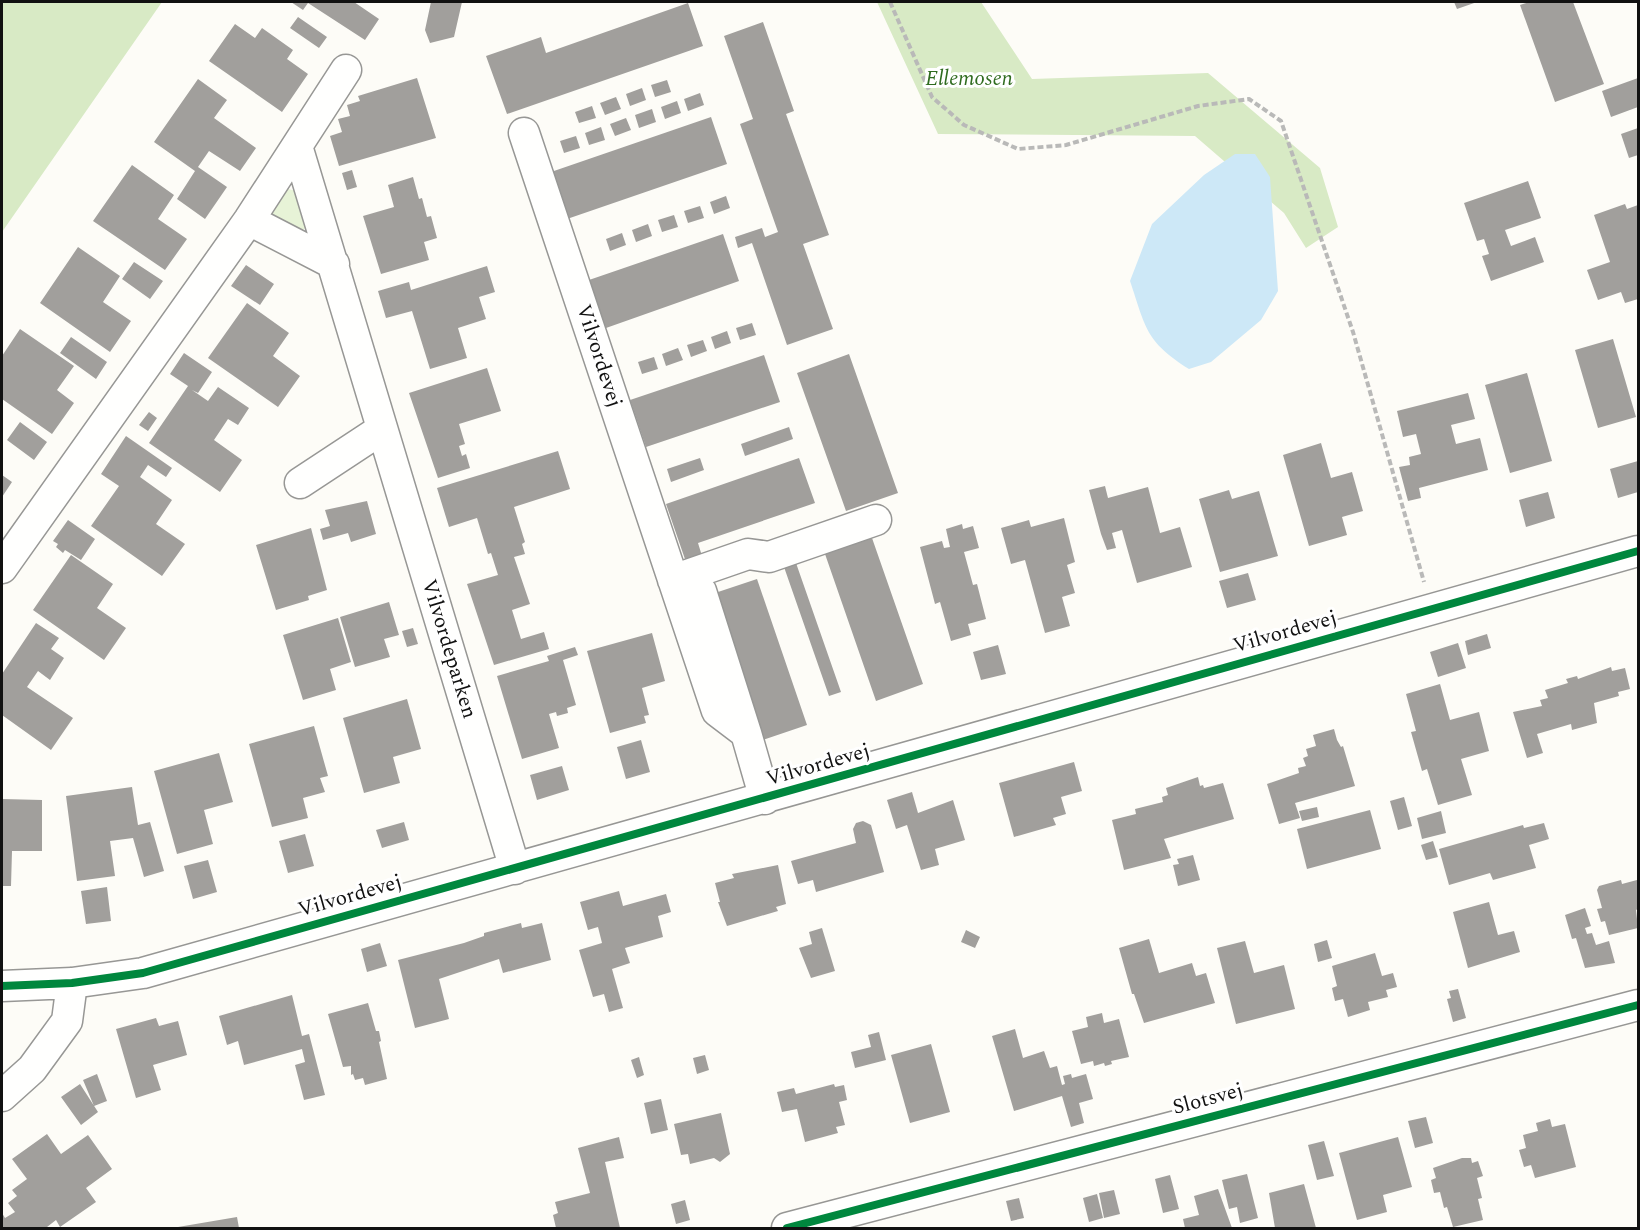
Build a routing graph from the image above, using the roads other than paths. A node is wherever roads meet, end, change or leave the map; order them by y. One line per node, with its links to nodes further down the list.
1 (346, 70): 3 (street)
2 (524, 132): 11 (street, Vilvordevej)
3 (297, 146): 4 (street); 5 (street, Vilvordeparken)
4 (249, 220): 5 (street); 10 (street)
5 (334, 264): 6 (street, Vilvordeparken)
6 (382, 429): 7 (street); 15 (street, Vilvordeparken)
7 (300, 483)
8 (876, 520): 11 (street)
9 (1638, 550): 14 (street, Vilvordevej)
10 (2, 568)
11 (673, 580): 13 (street, Vilvordevej)
12 (701, 591): 13 (street)
13 (746, 733): 14 (street, Vilvordevej)
14 (765, 799): 15 (street, Vilvordevej)
15 (515, 869): 16 (street, Vilvordevej)
16 (72, 983): 17 (street, Vilvordevej); 19 (street)
17 (2, 986)
18 (1638, 1005): 20 (street, Slotsvej)
19 (2, 1096)
20 (787, 1228)

